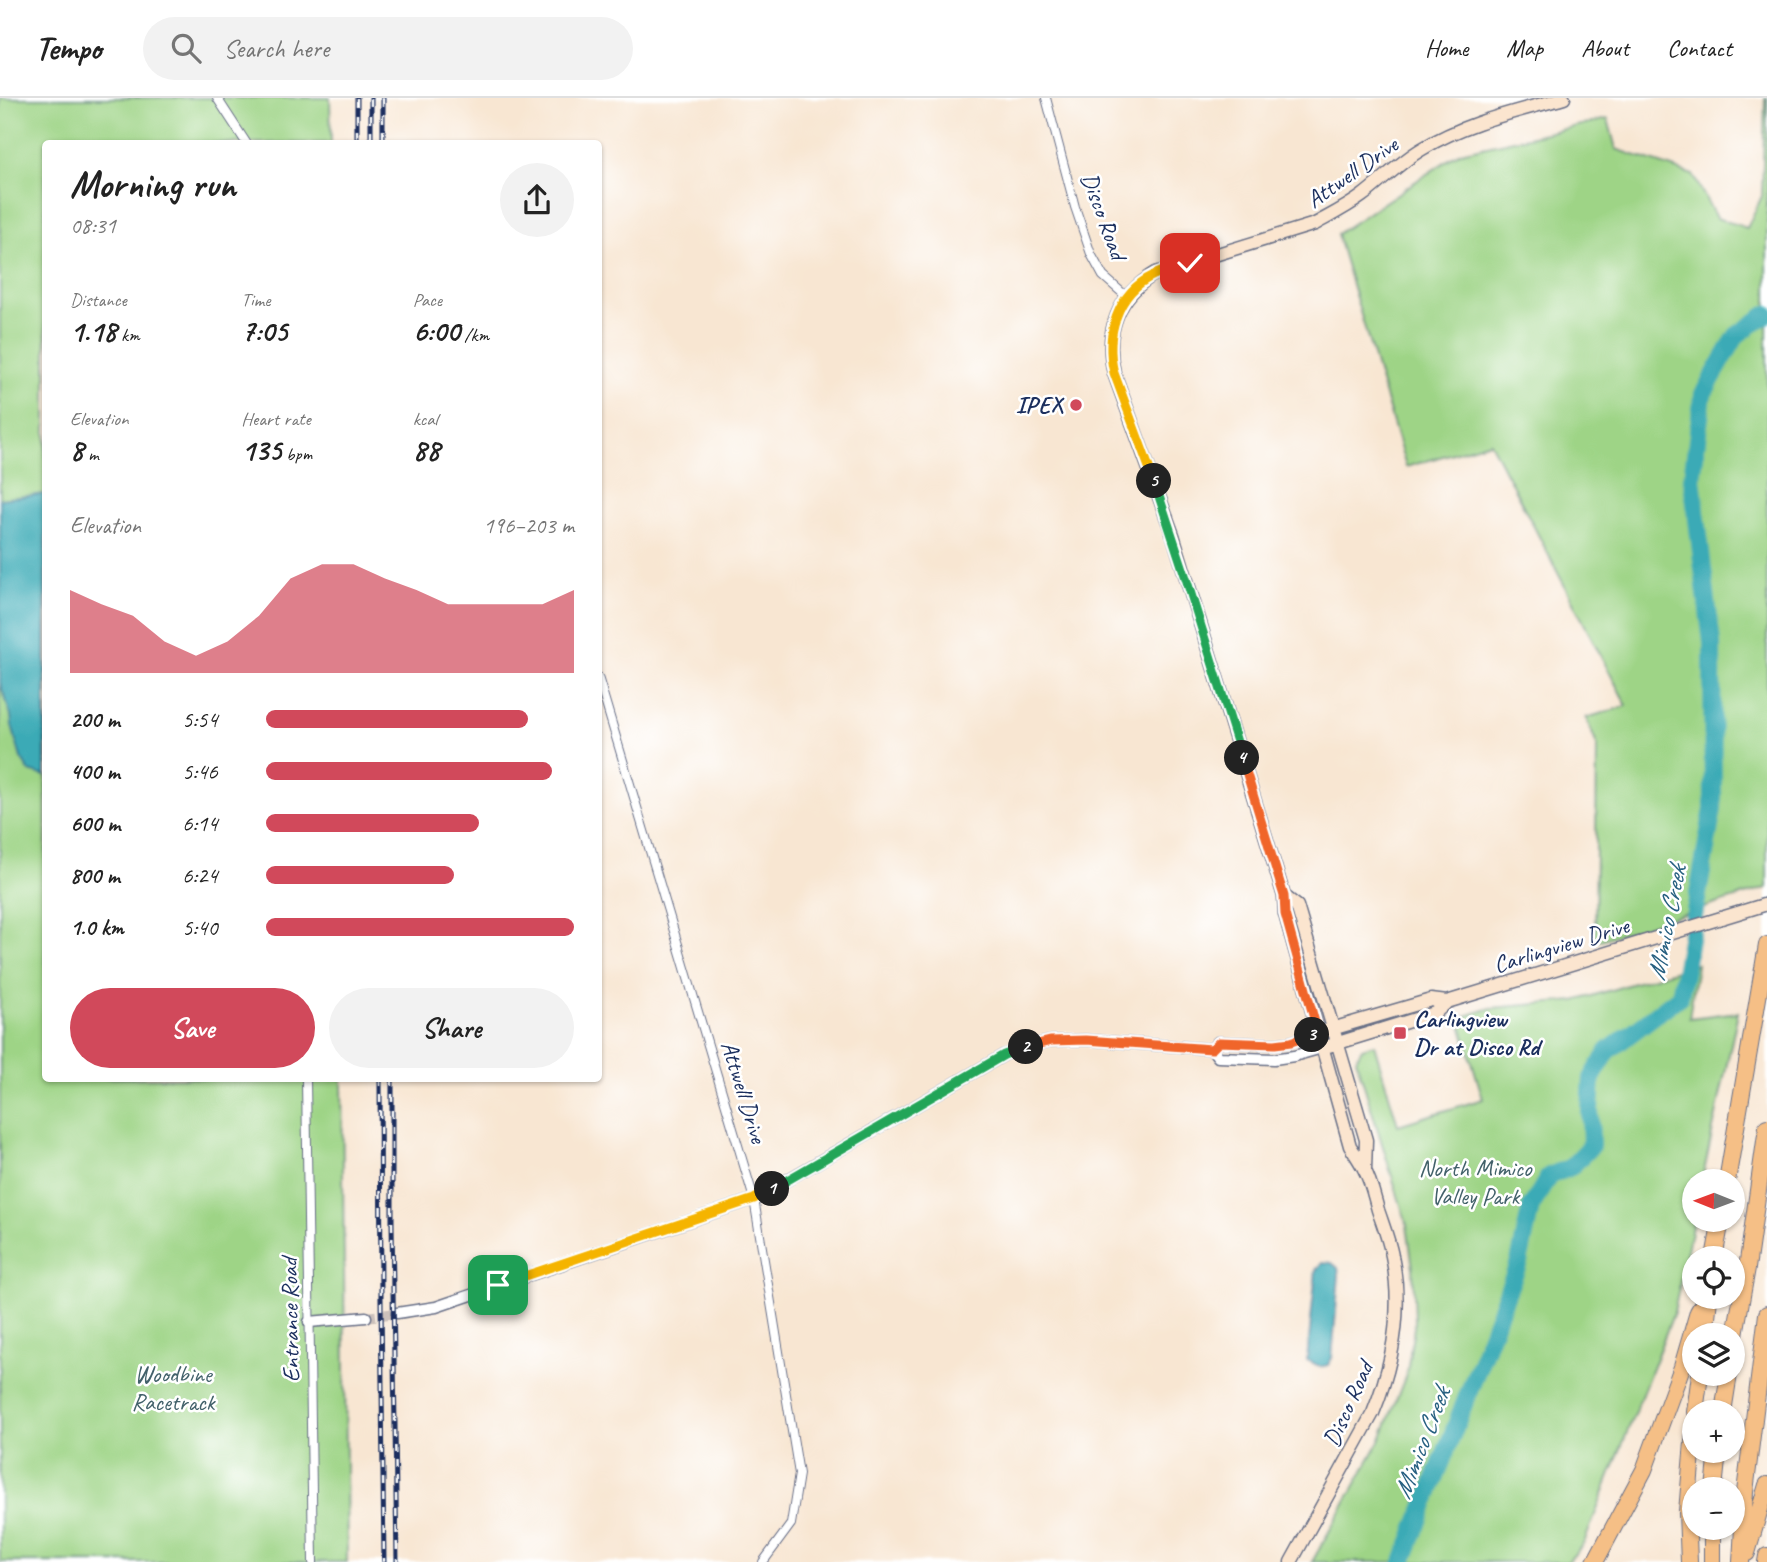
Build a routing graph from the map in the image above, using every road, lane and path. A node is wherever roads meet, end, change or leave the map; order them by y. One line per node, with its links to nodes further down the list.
1 (217, 98): 4 (street)
2 (1046, 98): 5 (street, Disco Road)
3 (1564, 98): 5 (main road, Attwell Drive)
4 (244, 140)
5 (1127, 297): 7 (main road, Disco Road)
6 (602, 690): 20 (street, Attwell Drive)
7 (1284, 896): 11 (main road, Disco Road); 12 (main road, Disco Road)
8 (1767, 904): 10 (main road, Carlingview Drive)
9 (1767, 945): 18 (highway)
10 (1447, 1002): 11 (main road, Carlingview Drive); 13 (main road, Carlingview Drive)
11 (1334, 1028): 12 (main road, Carlingview Drive); 13 (main road, Disco Road)
12 (1318, 1033): 14 (main road, Disco Road); 15 (street, Carlingview Drive)
13 (1338, 1042): 14 (main road, Carlingview Drive); 19 (main road, Disco Road)
14 (1322, 1048): 15 (street, Carlingview Drive); 19 (main road, Disco Road)
15 (1212, 1049): 20 (street, Carlingview Drive)
16 (306, 1082): 25 (street, Entrance Road)
17 (1767, 1127): 26 (highway)
18 (1729, 1169)
19 (1365, 1171): 33 (main road, Disco Road)
20 (754, 1199): 22 (street, Carlingview Drive); 32 (street, Attwell Drive)
21 (1700, 1309): 34 (highway)
22 (397, 1313)
23 (1767, 1314): 37 (highway)
24 (366, 1317): 25 (street)
25 (309, 1322): 31 (street, Entrance Road)
26 (1737, 1323)
27 (1691, 1463): 35 (highway)
28 (1767, 1485): 37 (highway)
29 (1712, 1540): 36 (highway)
30 (1767, 1556): 38 (highway)
31 (313, 1562)
32 (763, 1562)
33 (1291, 1562)
34 (1595, 1562)
35 (1689, 1562)
36 (1712, 1562)
37 (1742, 1562)
38 (1766, 1562)

